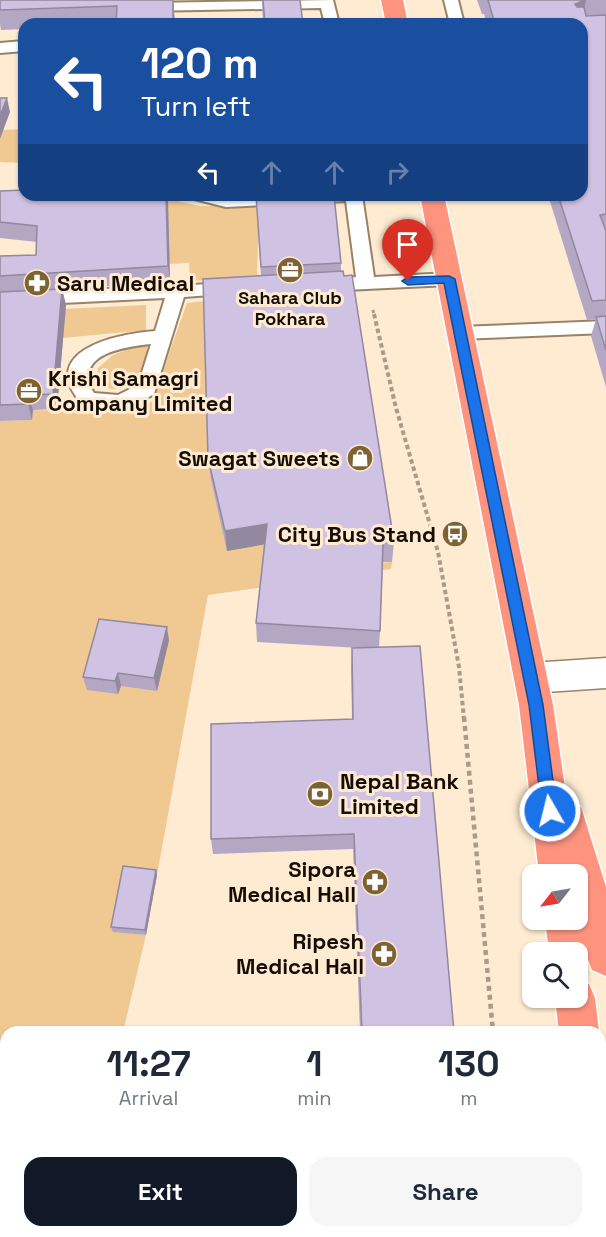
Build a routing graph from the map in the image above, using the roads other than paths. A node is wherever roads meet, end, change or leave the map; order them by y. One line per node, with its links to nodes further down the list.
1 (392, 0): 6 (highway)
2 (451, 0): 7 (lane)
3 (326, 2): 4 (lane); 5 (lane)
4 (128, 7)
5 (330, 18)
6 (396, 18)
7 (456, 18)
8 (18, 46): 9 (lane)
9 (0, 48)
10 (222, 201): 11 (lane)
11 (244, 201)
12 (353, 201): 15 (lane)
13 (433, 201): 14 (highway)
14 (449, 279): 15 (lane); 21 (highway)
15 (366, 283): 16 (lane)
16 (307, 286)
17 (248, 288): 18 (lane)
18 (176, 292): 19 (lane); 22 (lane)
19 (0, 300)
20 (606, 327): 21 (lane)
21 (460, 333): 24 (highway)
22 (164, 337): 22 (lane)
23 (606, 673): 24 (street)
24 (533, 692): 25 (highway); 26 (highway)
25 (557, 864)
26 (606, 956)
27 (576, 1008): 28 (highway)
28 (578, 1026)

